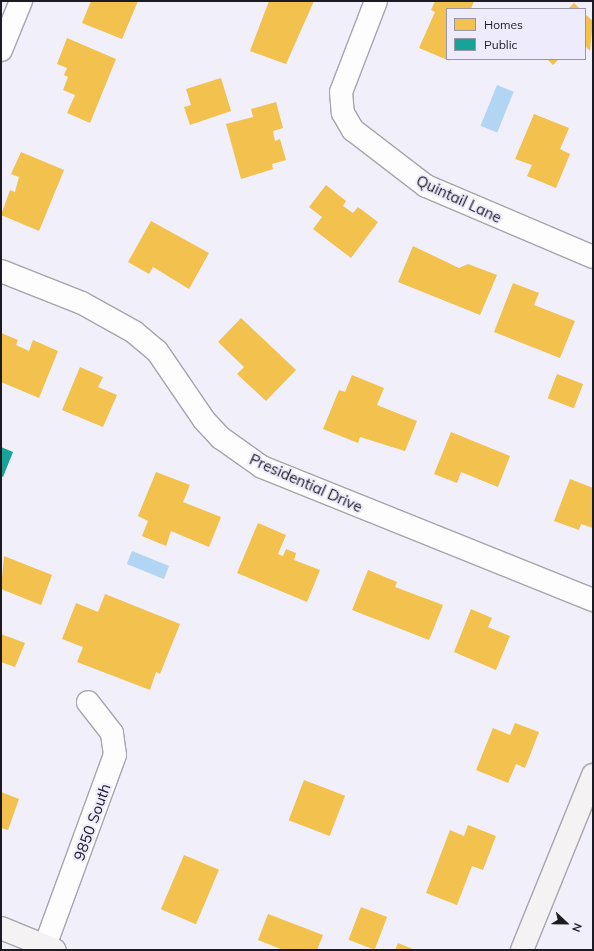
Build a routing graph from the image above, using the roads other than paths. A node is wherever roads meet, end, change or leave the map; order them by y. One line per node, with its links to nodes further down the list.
1 (21, 1): 3 (street)
2 (376, 1): 4 (street, Quintail Lane)
3 (1, 50)
4 (592, 253)
5 (1, 271): 6 (street, Presidential Drive)
6 (593, 600)
7 (88, 702): 10 (street, 9850 South)
8 (593, 775): 11 (main road)
9 (1, 928): 10 (main road)
10 (50, 948)
11 (522, 950)

